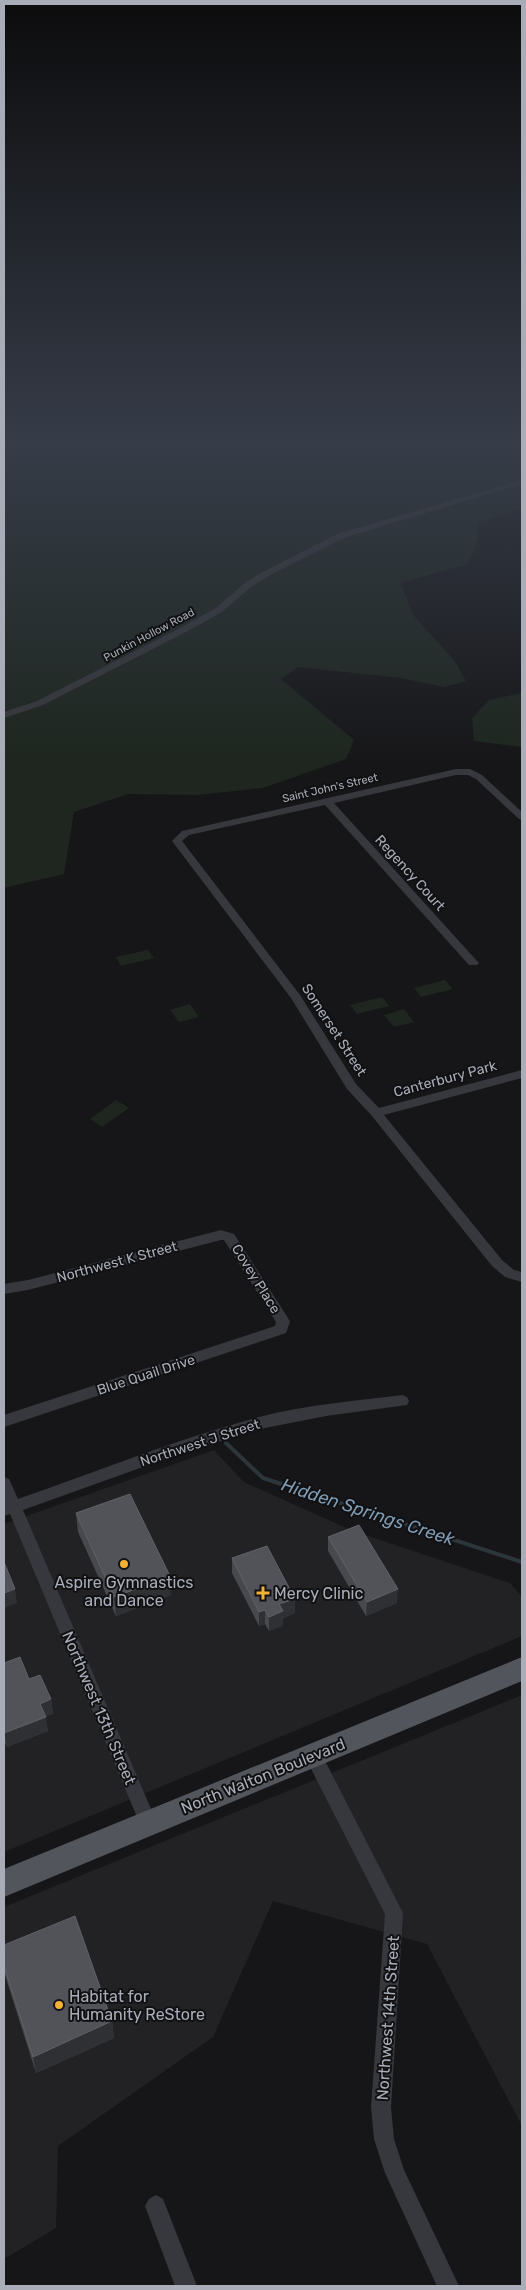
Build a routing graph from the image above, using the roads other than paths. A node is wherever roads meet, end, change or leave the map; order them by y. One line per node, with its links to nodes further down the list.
1 (313, 549): 2 (street, Punkin Hollow Road)
2 (4, 715)
3 (327, 801): 4 (street, Saint John's Street); 5 (street, Saint John's Street); 6 (street, Regency Court)
4 (522, 817)
5 (186, 833): 8 (street, Somerset Street)
6 (473, 963)
7 (522, 1074): 8 (street, Canterbury Park)
8 (376, 1113): 10 (street, Somerset Street)
9 (229, 1236): 11 (street, Northwest K Street); 12 (street, Covey Place)
10 (522, 1277)
11 (4, 1289)
12 (283, 1322): 14 (street, Blue Quail Drive)
13 (402, 1401): 16 (street, Northwest J Street)
14 (4, 1421)
15 (4, 1483): 16 (street, Northwest 13th Street)
16 (9, 1508): 19 (street, Northwest 13th Street)
17 (522, 1669): 18 (main road, North Walton Boulevard)
18 (313, 1755): 19 (main road, North Walton Boulevard); 23 (street, Northwest 14th Street)
19 (148, 1823): 20 (main road, North Walton Boulevard)
20 (4, 1883)
21 (156, 2206): 22 (street)
22 (186, 2286)
23 (448, 2286)

